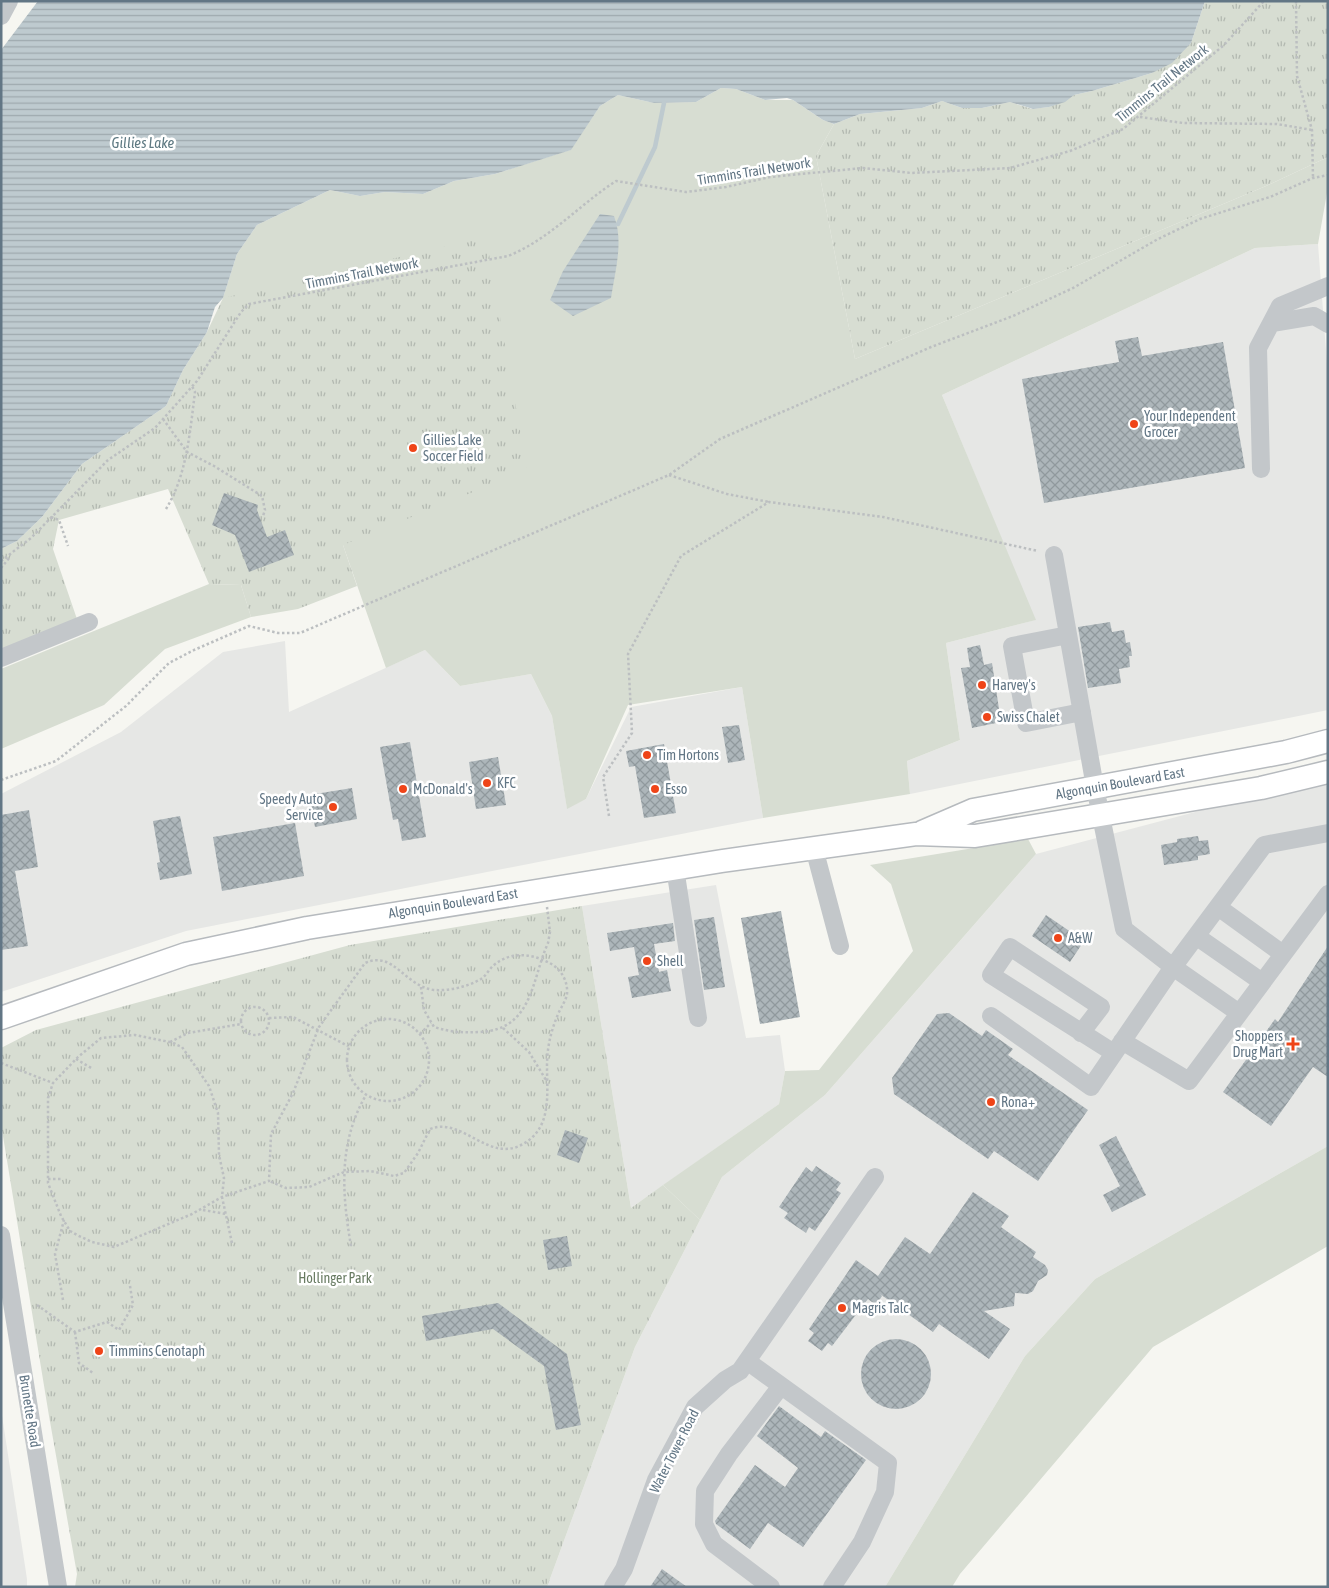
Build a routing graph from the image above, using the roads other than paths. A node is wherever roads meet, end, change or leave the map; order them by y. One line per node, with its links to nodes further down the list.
1 (9, 1): 2 (street)
2 (1, 16)
3 (1328, 286): 4 (street)
4 (1272, 323): 5 (street); 6 (street)
5 (1328, 324)
6 (1261, 469)
7 (1054, 555): 9 (street)
8 (89, 622): 10 (street)
9 (1068, 635): 11 (street); 11 (street)
10 (1, 658)
11 (1082, 712): 14 (street)
12 (1328, 741): 14 (main road, Algonquin Boulevard East)
13 (1328, 772): 15 (main road, Algonquin Boulevard East)
14 (1095, 787): 15 (street); 17 (main road, Algonquin Boulevard East)
15 (1101, 815): 17 (main road, Algonquin Boulevard East); 25 (street)
16 (1328, 833): 21 (street)
17 (916, 834): 18 (main road, Algonquin Boulevard East)
18 (814, 848): 19 (main road, Algonquin Boulevard East); 23 (street)
19 (675, 868): 29 (main road, Algonquin Boulevard East); 30 (street)
20 (1328, 894): 24 (street)
21 (1218, 906): 22 (street); 24 (street)
22 (1196, 936): 25 (street); 26 (street)
23 (840, 946)
24 (1283, 954): 26 (street)
25 (1173, 967): 27 (street); 32 (street)
26 (1262, 982): 27 (street)
27 (1239, 1013): 32 (street)
28 (991, 1016): 32 (street)
29 (1, 1018)
30 (698, 1018)
31 (1082, 1033): 31 (street); 32 (street)
32 (1118, 1047)
33 (875, 1177): 35 (street, Water Tower Road)
34 (1, 1235): 37 (street, Brunette Road)
35 (747, 1361): 36 (street); 38 (street, Water Tower Road)
36 (781, 1386): 39 (street); 40 (street)
37 (58, 1587)
38 (613, 1587)
39 (771, 1587)
40 (832, 1587)

